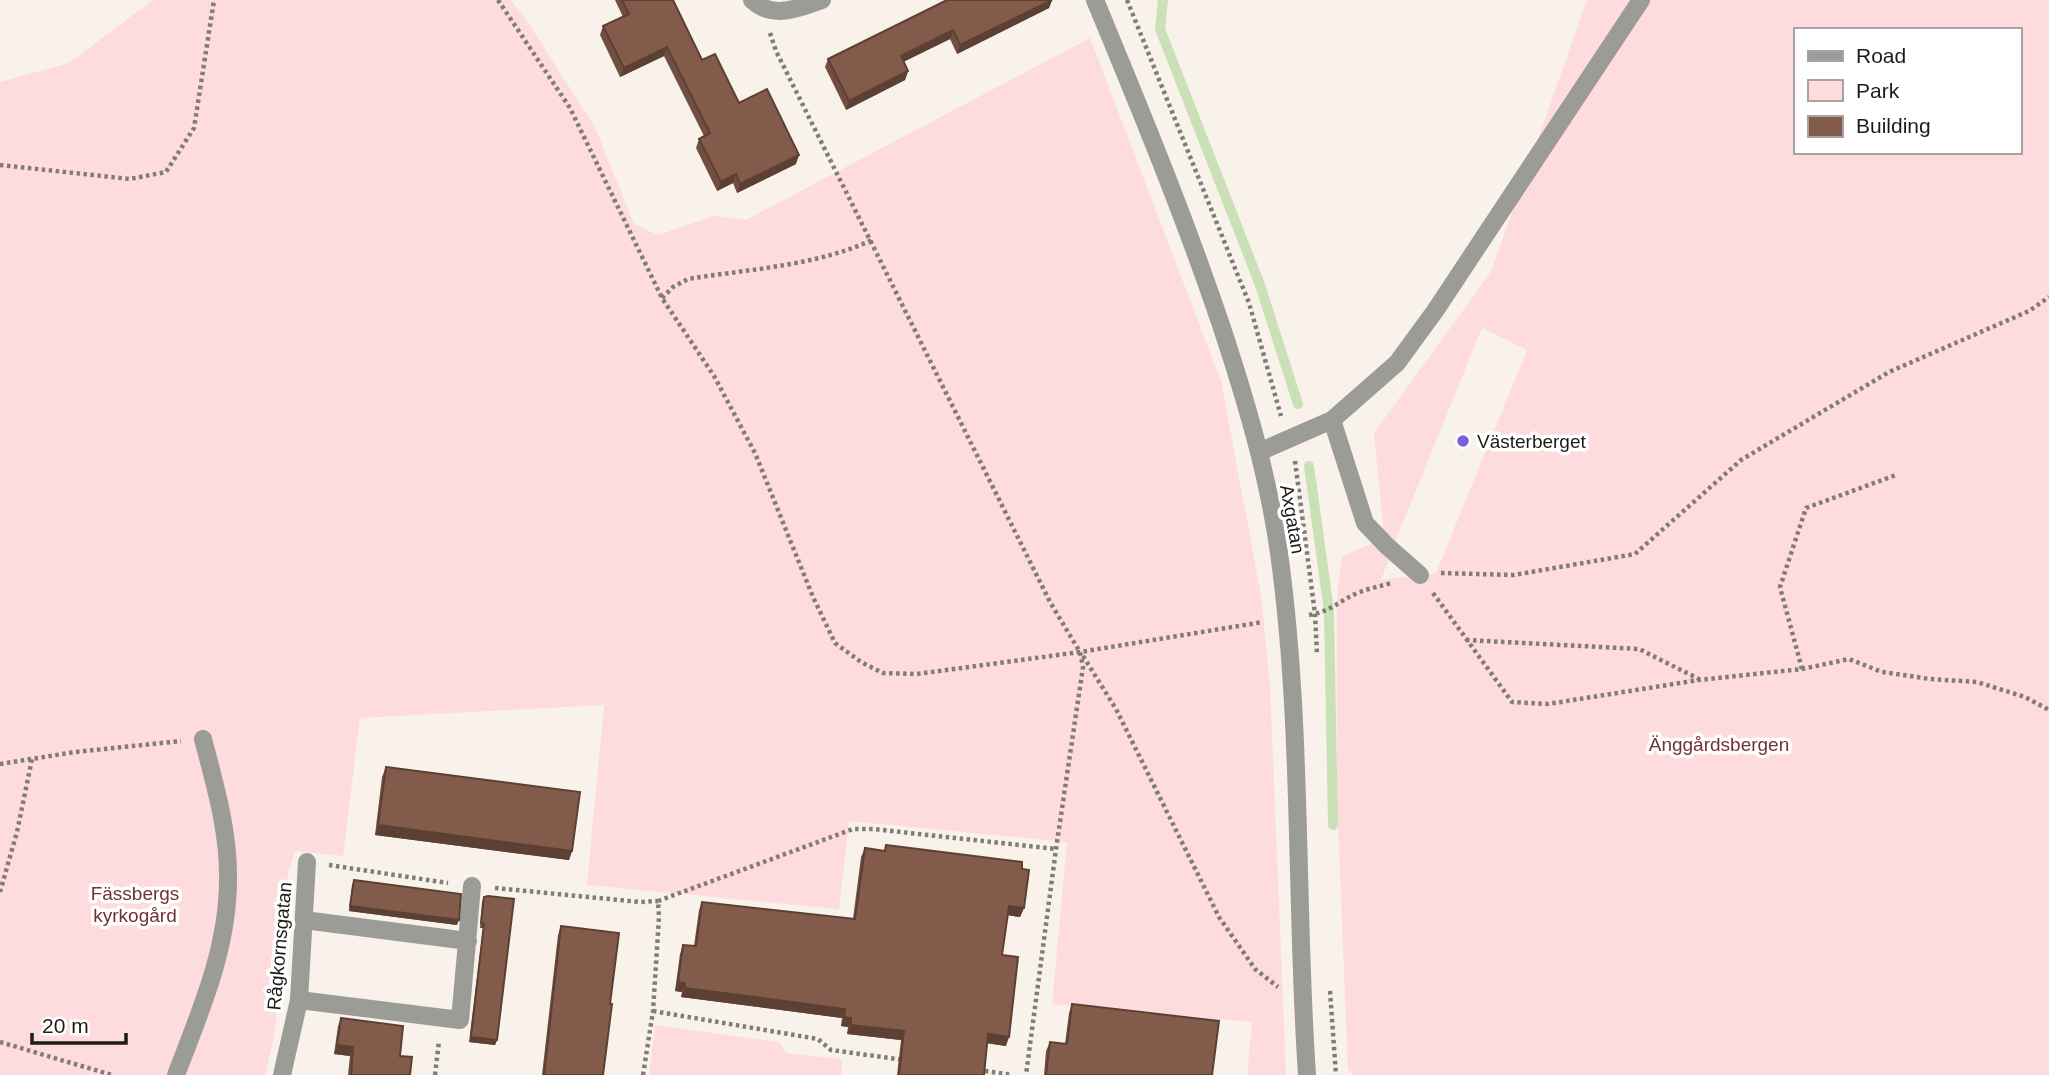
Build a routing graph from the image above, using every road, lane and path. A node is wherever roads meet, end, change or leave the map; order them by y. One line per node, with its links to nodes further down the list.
1 (214, 0): 9 (path)
2 (498, 0): 12 (path)
3 (752, 0): 8 (street)
4 (822, 0): 8 (street)
5 (1095, 0): 15 (street, Axgatan)
6 (1127, 0): 14 (path)
7 (1641, 0): 13 (street)
8 (772, 12): 10 (path)
9 (0, 165)
10 (872, 240): 12 (path); 20 (path)
11 (2049, 297): 17 (path)
12 (662, 298): 20 (path)
13 (1332, 420): 14 (street); 17 (street)
14 (1287, 441): 15 (street)
15 (1259, 452): 18 (street, Axgatan)
16 (1896, 475): 21 (path)
17 (1420, 575): 18 (path); 19 (path)
18 (1287, 618): 20 (path); 34 (street, Axgatan)
19 (1465, 639): 22 (path); 22 (path)
20 (1080, 652): 27 (path); 34 (path)
21 (1802, 669): 22 (path); 23 (path)
22 (1699, 680)
23 (2049, 710)
24 (203, 739): 25 (path); 41 (street)
25 (32, 759): 26 (path); 30 (path)
26 (0, 764)
27 (1056, 849): 35 (path); 46 (path)
28 (307, 862): 31 (street, Rågkornsgatan)
29 (472, 886): 32 (street)
30 (0, 892)
31 (304, 920): 32 (street); 33 (street, Rågkornsgatan)
32 (468, 942): 36 (street)
33 (299, 1000): 36 (street); 42 (street, Rågkornsgatan)
34 (1303, 1006): 47 (street, Axgatan)
35 (653, 1011): 38 (path); 44 (path)
36 (441, 1018): 43 (path)
37 (0, 1042): 40 (path)
38 (907, 1061)
39 (971, 1069): 45 (path)
40 (112, 1075)
41 (176, 1075)
42 (282, 1075)
43 (435, 1075)
44 (643, 1075)
45 (1012, 1075)
46 (1027, 1075)
47 (1307, 1075)

